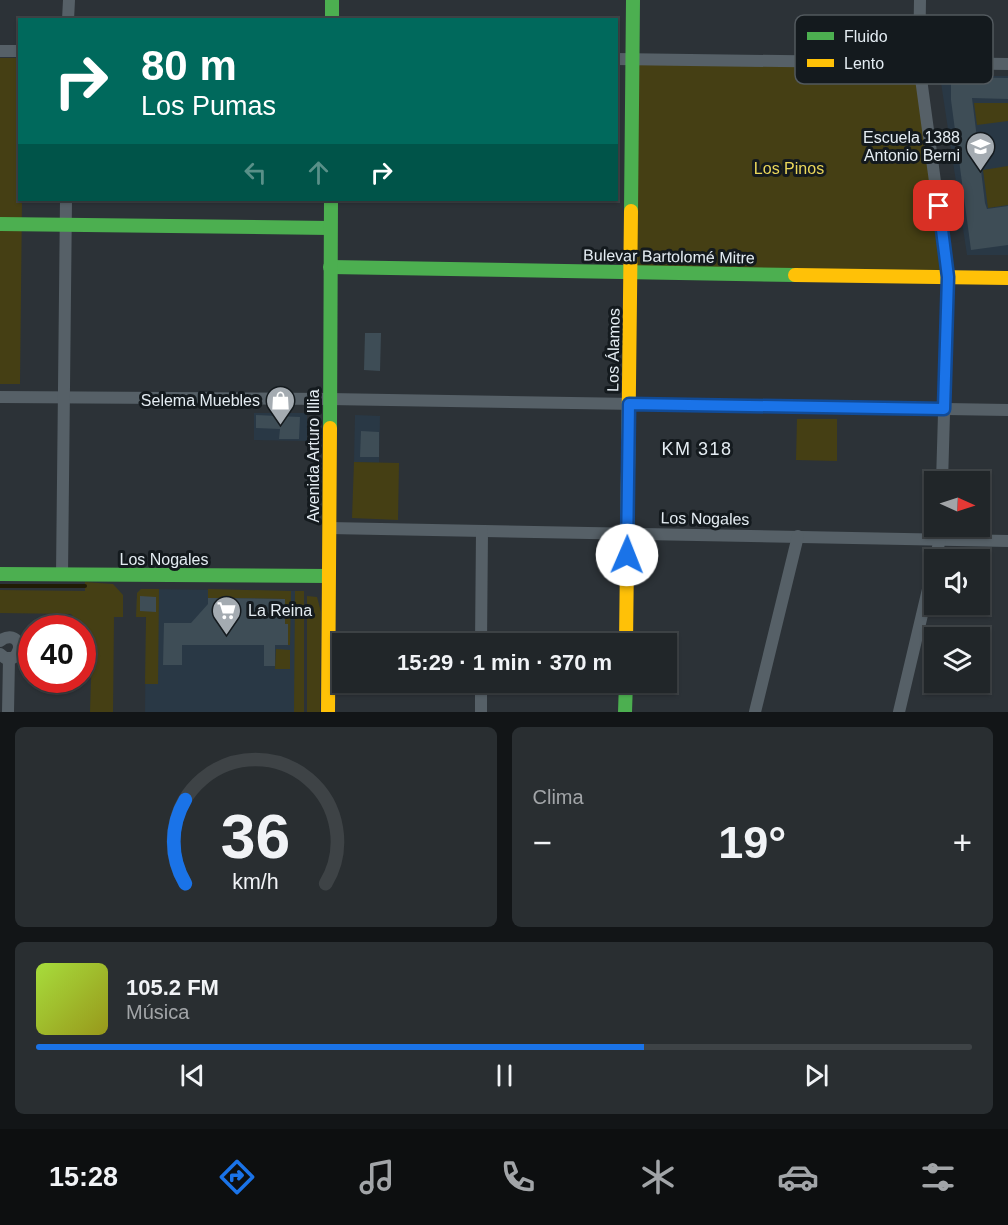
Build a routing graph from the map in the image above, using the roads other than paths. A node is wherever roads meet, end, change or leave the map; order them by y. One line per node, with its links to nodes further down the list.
1 (69, 0): 6 (street)
2 (332, 0): 7 (street)
3 (633, 0): 11 (street, Los Álamos)
4 (920, 0): 5 (street)
5 (920, 15)
6 (68, 18)
7 (332, 18)
8 (0, 51): 9 (street)
9 (18, 51)
10 (618, 59): 11 (street)
11 (633, 60): 12 (street); 20 (street, Los Álamos)
12 (795, 62)
13 (922, 84): 21 (street)
14 (66, 201): 17 (street)
15 (331, 201): 18 (street, Avenida Arturo Illia)
16 (0, 224): 17 (street)
17 (66, 225): 18 (street); 24 (street)
18 (330, 228): 19 (street, Avenida Arturo Illia)
19 (330, 267): 20 (street, Bulevar Bartolomé Mitre); 25 (street, Avenida Arturo Illia)
20 (631, 272): 21 (street, Bulevar Bartolomé Mitre); 26 (street, Los Álamos)
21 (948, 277): 22 (street, Bulevar Bartolomé Mitre); 27 (street)
22 (1008, 278)
23 (0, 397): 24 (street)
24 (64, 397): 25 (street); 38 (street)
25 (330, 399): 26 (street); 30 (street, Avenida Arturo Illia)
26 (629, 404): 27 (street); 32 (street, Los Álamos)
27 (944, 409): 28 (street); 29 (street)
28 (1008, 410)
29 (942, 471)
30 (329, 528): 31 (street, Los Nogales); 39 (street, Avenida Arturo Illia)
31 (482, 531): 32 (street, Los Nogales); 41 (street)
32 (627, 533): 34 (street, Los Nogales); 42 (street, Los Álamos)
33 (924, 533): 34 (street, Los Nogales)
34 (798, 536): 51 (street)
35 (979, 537): 36 (street, Los Nogales)
36 (1008, 540)
37 (0, 574): 38 (street, Los Nogales)
38 (62, 574): 39 (street, Los Nogales)
39 (328, 576): 48 (street, Avenida Arturo Illia)
40 (924, 608): 52 (street)
41 (481, 633)
42 (626, 633)
43 (0, 641): 44 (street)
44 (4, 657): 47 (street)
45 (481, 693): 49 (street)
46 (626, 693): 50 (street)
47 (8, 712)
48 (328, 712)
49 (481, 712)
50 (625, 712)
51 (755, 712)
52 (899, 712)

